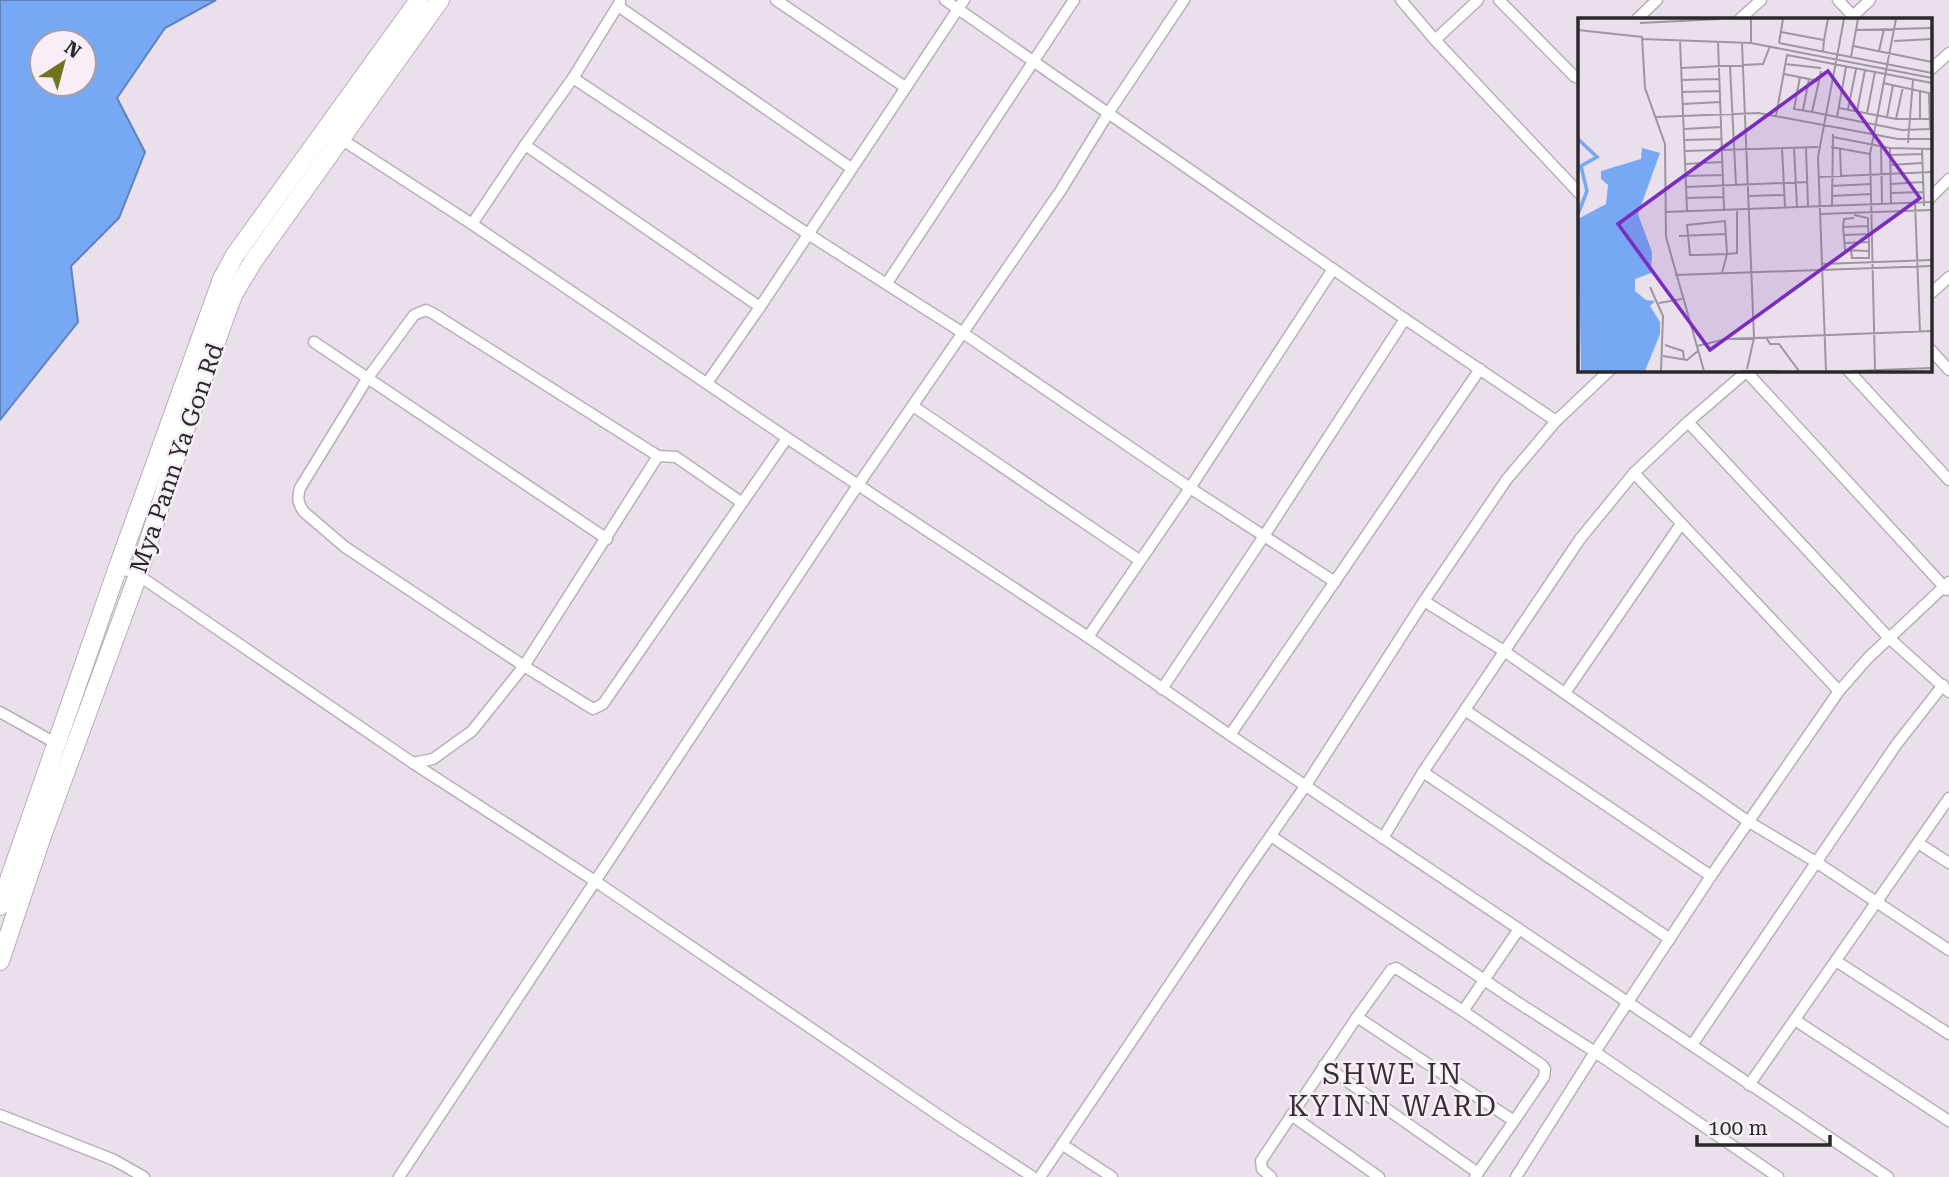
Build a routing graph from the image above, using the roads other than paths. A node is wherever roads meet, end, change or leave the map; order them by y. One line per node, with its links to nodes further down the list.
1 (419, 0): 27 (main road, Mya Pann Ya Gon Rd)
2 (440, 0): 28 (main road, Mya Pann Ya Gon Rd)
3 (776, 0): 25 (street)
4 (945, 0): 15 (street)
5 (1074, 0): 21 (street)
6 (1184, 0): 26 (street)
7 (1401, 0): 19 (street)
8 (1478, 0): 19 (street)
9 (1499, 0): 23 (street)
10 (1657, 0): 17 (street)
11 (1761, 0): 18 (street)
12 (1838, 0): 16 (street)
13 (1870, 0): 16 (street)
14 (620, 3): 24 (street); 30 (street)
15 (961, 4): 21 (street); 25 (street)
16 (1851, 17)
17 (1638, 18)
18 (1741, 18)
19 (1435, 40): 32 (street)
20 (1949, 53): 22 (street)
21 (1034, 61): 26 (street); 38 (street)
22 (1932, 69)
23 (1578, 77)
24 (573, 78): 29 (street); 35 (street)
25 (905, 87): 30 (street)
26 (1109, 112): 36 (street); 42 (street)
27 (325, 128): 28 (street); 67 (main road, Mya Pann Ya Gon Rd)
28 (341, 138): 34 (street); 68 (main road, Mya Pann Ya Gon Rd)
29 (525, 145): 34 (street); 40 (street)
30 (851, 168): 35 (street)
31 (1949, 179): 33 (street)
32 (1578, 192)
33 (1932, 196)
34 (472, 224): 52 (street)
35 (808, 234): 38 (street); 40 (street)
36 (1333, 269): 41 (street); 61 (street)
37 (1949, 277): 39 (street)
38 (887, 283): 42 (street)
39 (1932, 292)
40 (760, 307): 52 (street)
41 (1405, 319): 45 (street); 64 (street)
42 (962, 333): 53 (street); 61 (street)
43 (314, 342): 51 (street)
44 (1932, 351): 46 (street)
45 (1480, 369): 54 (street); 69 (street)
46 (1949, 370)
47 (1609, 371): 54 (street)
48 (1744, 371): 55 (street)
49 (1746, 371): 70 (street)
50 (1849, 371): 59 (street)
51 (368, 379): 57 (street); 65 (street); 75 (street)
52 (708, 383): 56 (street)
53 (913, 406): 60 (street); 66 (street)
54 (1556, 421): 71 (street)
55 (1688, 422): 58 (street); 73 (street)
56 (787, 438): 60 (street); 62 (street)
57 (658, 456): 62 (street); 65 (street)
58 (1634, 472): 63 (street); 74 (street)
59 (1949, 480)
60 (858, 485): 72 (street); 95 (street)
61 (1190, 488): 64 (street); 66 (street)
62 (741, 502): 75 (street)
63 (1681, 524): 78 (street); 79 (street)
64 (1264, 537): 69 (street); 76 (street)
65 (607, 539): 75 (street)
66 (1139, 560): 72 (street)
67 (118, 567): 68 (street); 83 (main road, Mya Pann Ya Gon Rd)
68 (138, 575): 84 (street); 101 (main road, Mya Pann Ya Gon Rd)
69 (1335, 582): 82 (street)
70 (1947, 587): 73 (street)
71 (1424, 601): 74 (street); 86 (street)
72 (1088, 637): 76 (street)
73 (1889, 638): 77 (street); 78 (street)
74 (1504, 651): 79 (street); 80 (street)
75 (524, 666): 84 (street)
76 (1162, 688): 82 (street)
77 (1946, 689): 92 (street)
78 (1839, 691): 88 (street)
79 (1566, 693): 88 (street)
80 (1465, 710): 85 (street); 94 (street)
81 (0, 712): 83 (street)
82 (1230, 735): 86 (street)
83 (57, 744): 97 (main road, Mya Pann Ya Gon Rd)
84 (413, 763): 95 (street)
85 (1423, 772): 90 (street); 99 (street)
86 (1306, 785): 89 (street); 90 (street)
87 (1949, 799): 91 (street)
88 (1749, 822): 92 (street); 94 (street)
89 (1271, 836): 103 (street); 117 (street)
90 (1382, 838): 98 (street)
91 (1918, 844): 93 (street); 96 (street)
92 (1816, 862): 96 (street); 109 (street)
93 (1949, 863)
94 (1711, 876): 99 (street)
95 (595, 881): 120 (street); 121 (street)
96 (1875, 902): 100 (street); 102 (street)
97 (0, 906)
98 (1519, 929): 103 (street); 104 (street)
99 (1670, 939): 104 (street)
100 (1949, 950)
101 (0, 961)
102 (1836, 961): 107 (street); 108 (street)
103 (1485, 980): 105 (street); 110 (street)
104 (1628, 1002): 109 (street); 110 (street)
105 (1463, 1011): 106 (street); 115 (street)
106 (1357, 1017): 111 (street); 115 (street)
107 (1795, 1020): 112 (street); 116 (street)
108 (1949, 1034)
109 (1692, 1045): 112 (street)
110 (1595, 1052): 126 (street); 127 (street)
111 (1324, 1065): 114 (street); 118 (street)
112 (1749, 1085): 128 (street)
113 (0, 1115): 119 (street)
114 (1291, 1115): 124 (street); 125 (street)
115 (1514, 1121): 118 (street)
116 (1949, 1121)
117 (1063, 1145): 122 (street); 123 (street)
118 (1477, 1175)
119 (144, 1177)
120 (398, 1177)
121 (1033, 1177)
122 (1040, 1177)
123 (1112, 1177)
124 (1271, 1177)
125 (1378, 1177)
126 (1516, 1177)
127 (1778, 1177)
128 (1888, 1177)

